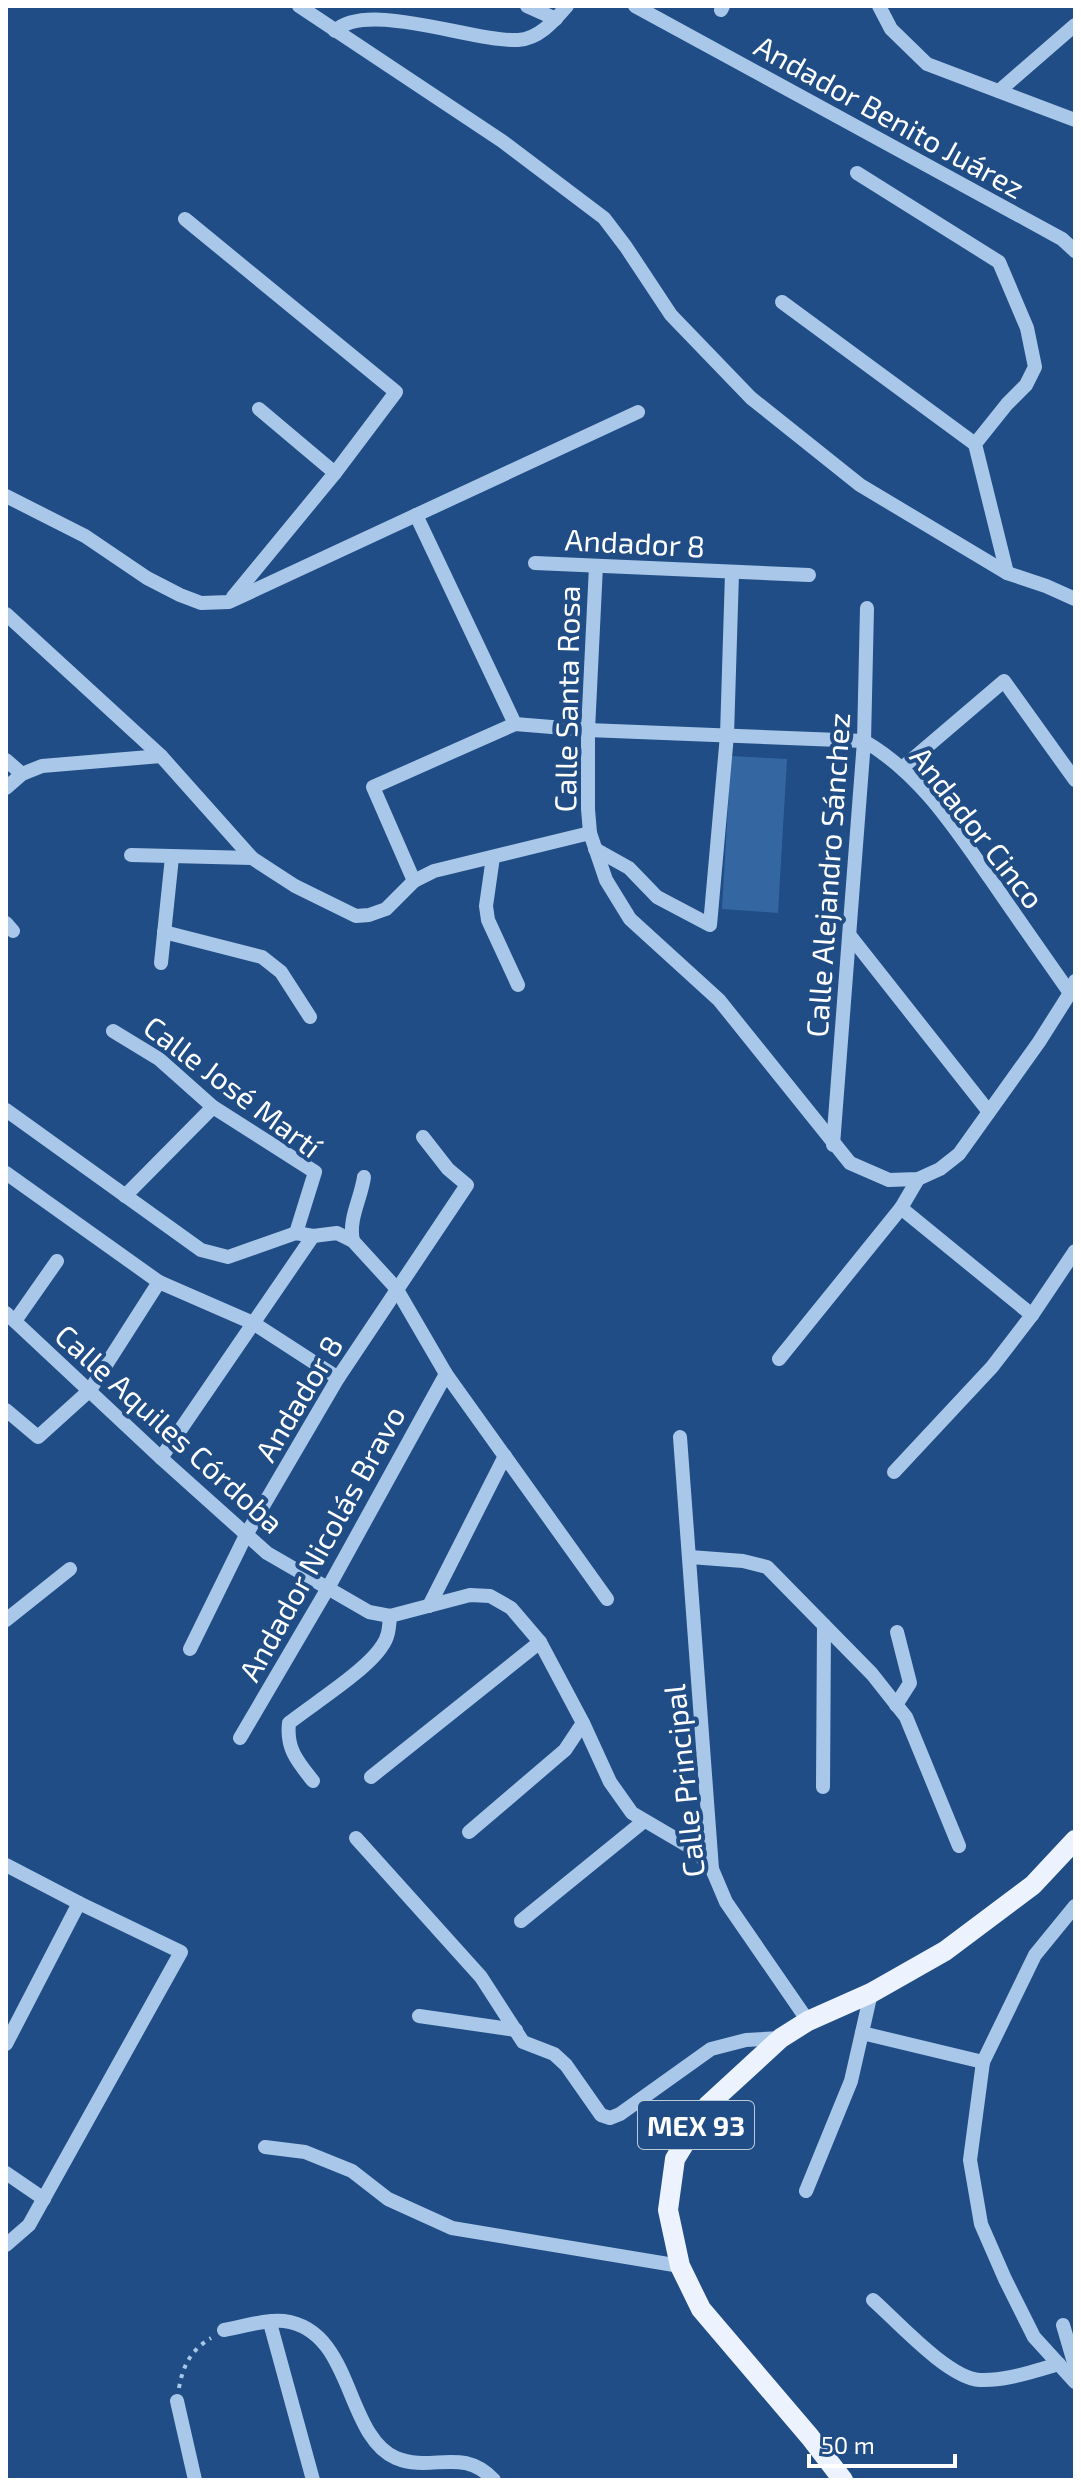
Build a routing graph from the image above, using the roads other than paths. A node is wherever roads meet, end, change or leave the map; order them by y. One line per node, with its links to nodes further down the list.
1 (299, 6): 8 (street)
2 (527, 6): 6 (street)
3 (567, 6): 6 (street)
4 (635, 6): 13 (street, Andador Benito Juárez)
5 (879, 6): 9 (street)
6 (556, 19): 8 (street)
7 (1075, 25): 9 (street)
8 (335, 31): 24 (street)
9 (999, 91): 10 (street)
10 (1075, 120)
11 (857, 173): 17 (street)
12 (185, 219): 18 (street)
13 (1075, 251)
14 (782, 302): 17 (street)
15 (259, 409): 18 (street)
16 (638, 412): 20 (street)
17 (975, 444): 24 (street)
18 (335, 473): 27 (street)
19 (6, 496): 27 (street)
20 (416, 515): 27 (street); 30 (street)
21 (535, 563): 22 (street, Andador 8)
22 (596, 566): 23 (street, Andador 8); 31 (street, Calle Santa Rosa)
23 (732, 573): 25 (street, Andador 8); 32 (street, Andador 8)
24 (1007, 573): 26 (street)
25 (809, 575)
26 (1075, 599)
27 (229, 602)
28 (867, 608): 33 (street, Calle Alejandro Sánchez)
29 (6, 614): 34 (street)
30 (515, 724): 31 (street); 46 (street)
31 (588, 730): 32 (street); 40 (street, Calle Santa Rosa)
32 (727, 735): 33 (street); 41 (street, Andador 8)
33 (864, 741): 36 (street, Andador Cinco); 48 (street, Calle Alejandro Sánchez)
34 (161, 756): 37 (street); 45 (street)
35 (6, 760): 37 (street)
36 (902, 768): 38 (street); 51 (street, Andador Cinco)
37 (22, 774): 39 (street)
38 (1075, 780)
39 (6, 788)
40 (590, 833): 41 (street, Calle Santa Rosa); 44 (street)
41 (595, 849): 58 (street, Calle Santa Rosa)
42 (131, 855): 43 (street)
43 (172, 857): 45 (street); 47 (street)
44 (493, 857): 46 (street); 50 (street)
45 (252, 858): 46 (street)
46 (414, 881)
47 (164, 932): 49 (street); 52 (street)
48 (851, 937): 56 (street); 58 (street, Calle Alejandro Sánchez)
49 (161, 963)
50 (518, 985)
51 (1073, 987): 56 (street)
52 (310, 1017)
53 (113, 1031): 54 (street, Calle José Martí)
54 (213, 1107): 62 (street); 64 (street, Calle José Martí)
55 (6, 1110): 62 (street)
56 (989, 1112): 61 (street)
57 (423, 1137): 70 (street)
58 (833, 1145): 61 (street, Calle Santa Rosa)
59 (6, 1173): 69 (street)
60 (364, 1177): 66 (street)
61 (918, 1179): 63 (street)
62 (125, 1196): 64 (street)
63 (901, 1208): 71 (street); 74 (street)
64 (296, 1233): 65 (street)
65 (313, 1236): 66 (street); 73 (street)
66 (353, 1241): 70 (street)
67 (1075, 1251): 71 (street)
68 (57, 1261): 72 (street)
69 (159, 1282): 73 (street); 77 (street)
70 (396, 1288): 75 (street); 76 (street, Andador 8)
71 (1032, 1315): 82 (street)
72 (11, 1317): 77 (street, Calle Aquiles Córdoba)
73 (253, 1323): 76 (street); 81 (street)
74 (779, 1359)
75 (446, 1374): 80 (street); 86 (street, Andador Nicolás Bravo)
76 (338, 1378): 83 (street, Andador 8)
77 (90, 1390): 78 (street); 81 (street, Calle Aquiles Córdoba)
78 (6, 1410)
79 (680, 1437): 84 (street, Calle Principal)
80 (505, 1456): 87 (street); 88 (street)
81 (161, 1458): 83 (street, Calle Aquiles Córdoba)
82 (894, 1472)
83 (246, 1535): 86 (street, Calle Aquiles Córdoba); 94 (street, Andador 8)
84 (690, 1557): 91 (street); 107 (street, Calle Principal)
85 (70, 1569): 90 (street)
86 (328, 1588): 89 (street, Calle Aquiles Córdoba); 97 (street, Andador Nicolás Bravo)
87 (607, 1599)
88 (429, 1606): 89 (street); 93 (street)
89 (390, 1616): 99 (street)
90 (6, 1620)
91 (824, 1625): 95 (street); 100 (street)
92 (897, 1632): 95 (street)
93 (540, 1642): 96 (street); 98 (street)
94 (190, 1649)
95 (896, 1705): 105 (street)
96 (583, 1723): 101 (street); 102 (street)
97 (240, 1738)
98 (371, 1777)
99 (313, 1781)
100 (823, 1787)
101 (644, 1821): 107 (street); 110 (street)
102 (469, 1832)
103 (356, 1838): 114 (street)
104 (1075, 1840): 111 (main road, MEX 93)
105 (959, 1846)
106 (6, 1865): 108 (street)
107 (712, 1869): 113 (street, Calle Principal)
108 (79, 1903): 117 (street); 122 (street)
109 (1075, 1906): 118 (street)
110 (521, 1921)
111 (871, 1993): 113 (main road, MEX 93); 115 (street)
112 (419, 2016): 114 (street)
113 (808, 2021): 116 (main road, MEX 93)
114 (516, 2030): 116 (street)
115 (862, 2033): 118 (street); 121 (street)
116 (781, 2038): 124 (main road, MEX 93)
117 (6, 2044)
118 (983, 2062): 129 (street)
119 (265, 2147): 124 (street)
120 (6, 2173): 122 (street)
121 (806, 2191)
122 (44, 2199): 123 (street)
123 (6, 2245)
124 (680, 2266): 136 (main road, MEX 93)
125 (873, 2300): 129 (street)
126 (270, 2323): 128 (street); 134 (street); 135 (street)
127 (1063, 2325): 130 (street)
128 (224, 2330)
129 (1059, 2364): 131 (street)
130 (1075, 2366)
131 (1075, 2382)
132 (177, 2401): 133 (street)
133 (195, 2480)
134 (313, 2480)
135 (494, 2480)
136 (843, 2480)

